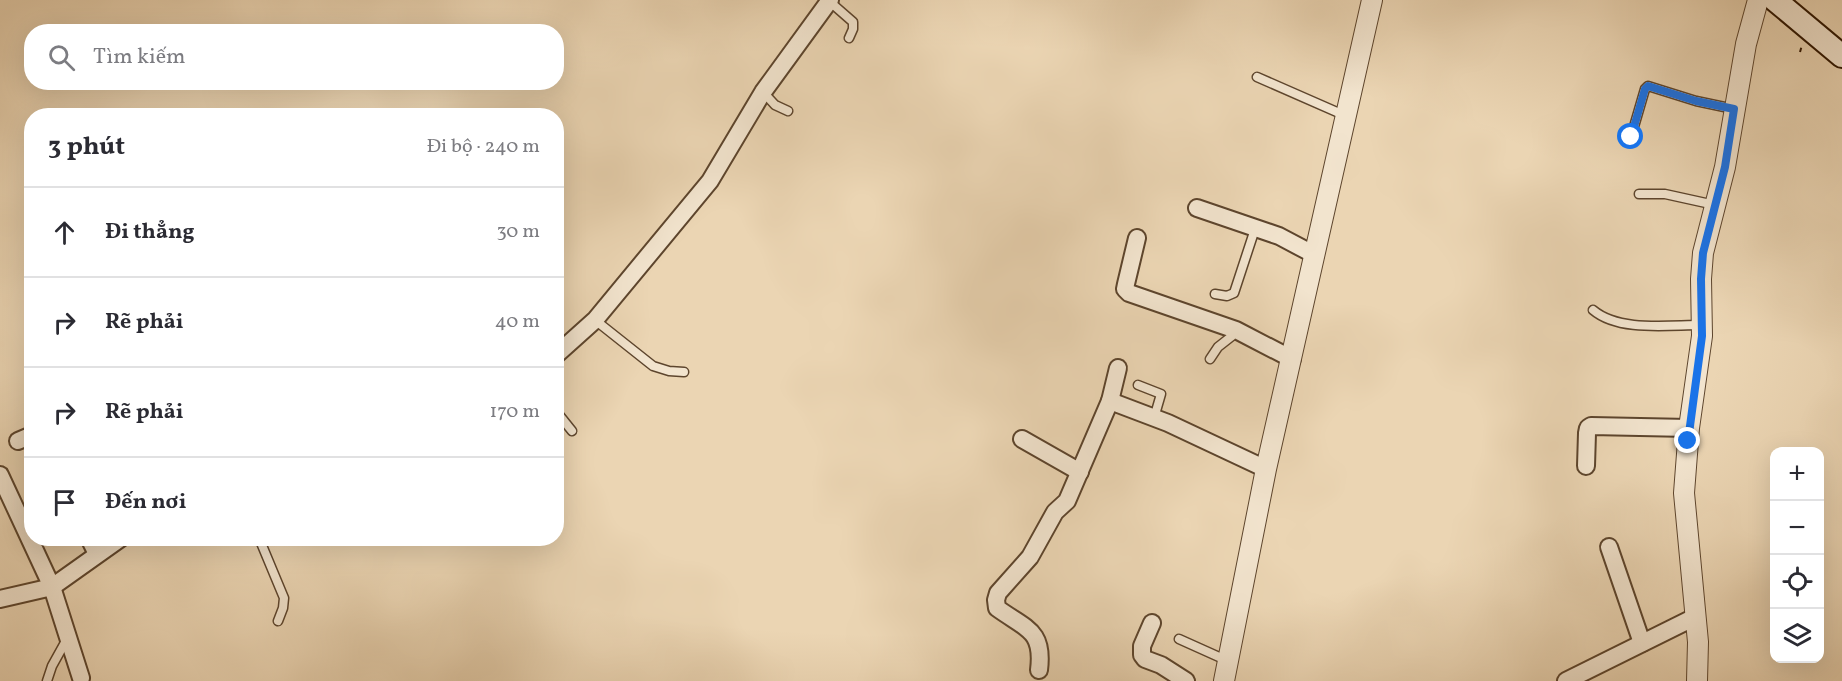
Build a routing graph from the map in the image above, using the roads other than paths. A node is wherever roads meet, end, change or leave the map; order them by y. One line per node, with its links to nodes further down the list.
1 (1372, 0): 11 (street)
2 (1758, 0): 9 (street)
3 (1775, 0): 6 (main road)
4 (830, 1): 5 (lane); 8 (street)
5 (849, 38)
6 (1842, 56)
7 (1257, 77): 11 (lane)
8 (763, 92): 10 (lane); 21 (street)
9 (1734, 109): 12 (lane); 14 (street)
10 (788, 111)
11 (1346, 116): 18 (street)
12 (1631, 137)
13 (1639, 194): 14 (lane)
14 (1716, 206): 22 (street)
15 (1197, 208): 16 (street)
16 (1255, 229): 18 (street); 19 (lane)
17 (1137, 238): 23 (street)
18 (1316, 255): 26 (street)
19 (1215, 294)
20 (1593, 310): 22 (lane)
21 (595, 320): 24 (street); 28 (lane)
22 (1702, 325): 33 (street)
23 (1236, 330): 25 (lane); 26 (street)
24 (564, 348)
25 (1210, 359)
26 (1292, 359): 37 (street)
27 (1118, 368): 30 (street)
28 (684, 372)
29 (1138, 385): 31 (lane)
30 (1110, 401): 31 (street); 38 (street)
31 (1154, 418): 37 (street)
32 (564, 421): 34 (lane)
33 (1689, 428): 36 (street); 49 (street)
34 (572, 431)
35 (1022, 439): 38 (street)
36 (1586, 466)
37 (1266, 469): 55 (street)
38 (1080, 472): 56 (street)
39 (1, 479): 40 (street)
40 (24, 528)
41 (33, 546): 47 (street)
42 (93, 546): 46 (street)
43 (109, 546): 46 (street)
44 (262, 546): 50 (lane)
45 (1609, 547): 54 (street)
46 (97, 554): 47 (street)
47 (52, 587): 48 (street); 52 (street)
48 (0, 599)
49 (1695, 617): 54 (street); 62 (street)
50 (278, 621)
51 (1152, 623): 59 (street)
52 (69, 636): 57 (street); 58 (lane)
53 (1179, 639): 55 (lane)
54 (1642, 643): 61 (street)
55 (1228, 661): 60 (street)
56 (1039, 670)
57 (81, 678)
58 (47, 681)
59 (1186, 681)
60 (1224, 681)
61 (1566, 681)
62 (1697, 681)

